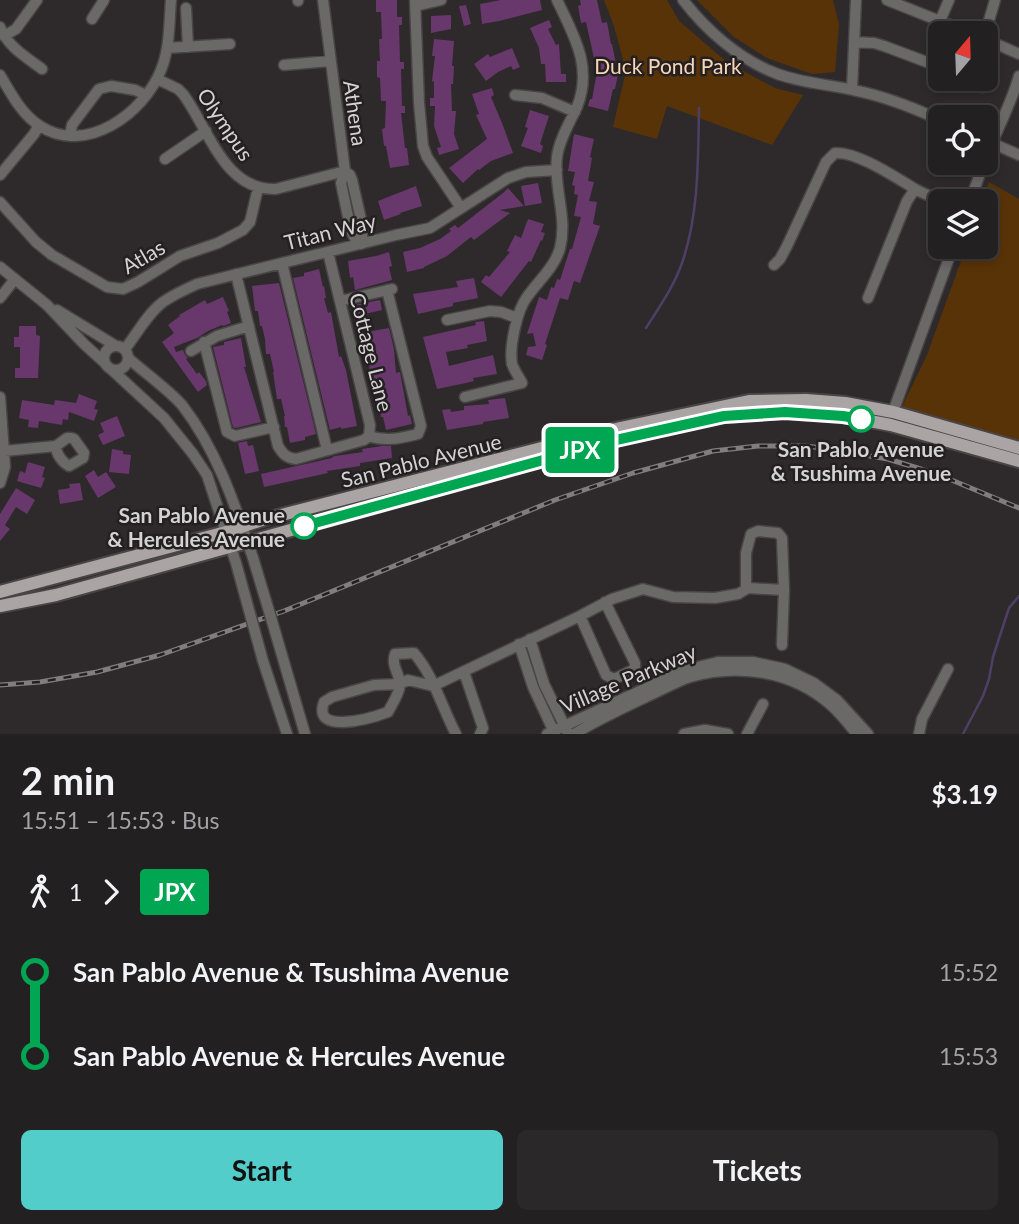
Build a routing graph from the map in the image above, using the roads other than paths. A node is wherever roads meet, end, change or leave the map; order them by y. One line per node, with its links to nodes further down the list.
1 (37, 0): 17 (street)
2 (104, 0): 14 (street)
3 (171, 0): 22 (street)
4 (323, 0): 24 (street, Athena)
5 (441, 0): 12 (street)
6 (557, 0): 34 (street)
7 (683, 0): 31 (street)
8 (856, 0): 18 (street)
9 (949, 0): 15 (street)
10 (995, 0): 16 (street)
11 (894, 1): 15 (street)
12 (415, 3): 50 (street)
13 (186, 8): 21 (street)
14 (92, 19)
15 (940, 21)
16 (989, 21)
17 (2, 31): 27 (street)
18 (854, 42): 25 (street); 31 (street)
19 (230, 44): 21 (street)
20 (998, 45): 23 (street)
21 (188, 47): 22 (street)
22 (167, 48): 30 (street)
23 (1019, 54)
24 (330, 61): 26 (street, Athena); 44 (street, Athena)
25 (928, 62)
26 (284, 65)
27 (42, 69)
28 (1019, 76): 36 (street)
29 (0, 77): 37 (street)
30 (157, 79): 32 (street); 38 (street, Olympus)
31 (852, 89): 35 (street)
32 (146, 95): 39 (street); 39 (street)
33 (516, 95): 34 (street)
34 (575, 112): 43 (street)
35 (928, 115)
36 (998, 124)
37 (39, 125): 39 (street); 45 (street)
38 (206, 131): 42 (street); 46 (street, Olympus)
39 (70, 136)
40 (998, 146): 41 (street)
41 (1019, 155)
42 (164, 159)
43 (557, 170): 50 (street, Titan Way); 63 (street)
44 (345, 171): 46 (street, Olympus); 51 (street, Athena)
45 (0, 175)
46 (258, 188): 49 (street, Atlas)
47 (915, 189): 48 (street); 55 (street); 60 (street)
48 (928, 194)
49 (0, 202)
50 (461, 208): 51 (street, Titan Way)
51 (361, 244): 52 (street, Titan Way)
52 (328, 252): 54 (street, Titan Way); 61 (street, Cottage Lane)
53 (949, 259): 72 (street)
54 (282, 263): 57 (street, Titan Way); 77 (street)
55 (774, 265)
56 (0, 267): 58 (street)
57 (236, 274): 65 (street, Cottage Lane); 67 (street, Titan Way)
58 (15, 279): 59 (street); 62 (street)
59 (0, 298)
60 (868, 298)
61 (341, 301): 74 (street, Cottage Lane); 74 (street)
62 (47, 305): 67 (street); 69 (street)
63 (517, 318): 64 (street); 71 (street)
64 (447, 320)
65 (249, 326): 66 (street); 73 (street, Cottage Lane)
66 (204, 342): 68 (street); 73 (street)
67 (123, 351): 69 (street, Titan Way); 69 (street); 81 (street)
68 (191, 351)
69 (108, 366): 82 (street)
70 (0, 397): 78 (street)
71 (465, 397)
72 (893, 412): 76 (main road, San Pablo Avenue); 81 (main road, San Pablo Avenue)
73 (274, 427): 77 (street, Cottage Lane)
74 (369, 436): 77 (street, Cottage Lane)
75 (56, 446): 78 (street)
76 (1019, 448)
77 (327, 450)
78 (4, 451): 80 (street)
79 (1019, 461): 83 (main road, San Pablo Avenue)
80 (0, 483)
81 (243, 526): 82 (main road, San Pablo Avenue); 83 (street)
82 (226, 532): 84 (street); 87 (main road, San Pablo Avenue)
83 (247, 541): 84 (main road, San Pablo Avenue); 102 (street, bridge)
84 (231, 546): 89 (main road, San Pablo Avenue); 101 (street, bridge)
85 (746, 589): 86 (street); 86 (street); 88 (street)
86 (784, 590): 93 (street)
87 (0, 592)
88 (605, 602): 90 (street); 90 (street)
89 (0, 606)
90 (580, 615): 91 (street)
91 (530, 639): 92 (street); 99 (street)
92 (519, 644): 95 (street); 100 (street)
93 (782, 645)
94 (948, 668): 110 (street)
95 (464, 672): 97 (street); 104 (street)
96 (400, 684): 96 (street); 97 (street); 97 (street)
97 (433, 686): 103 (street)
98 (763, 704): 107 (street)
99 (569, 731): 100 (street, Village Parkway); 108 (street, Village Parkway); 109 (street, Village Parkway)
100 (551, 733)
101 (287, 734)
102 (305, 734)
103 (456, 734)
104 (480, 734)
105 (684, 734): 106 (street)
106 (728, 734)
107 (747, 734)
108 (857, 734)
109 (868, 734)
110 (919, 734)

